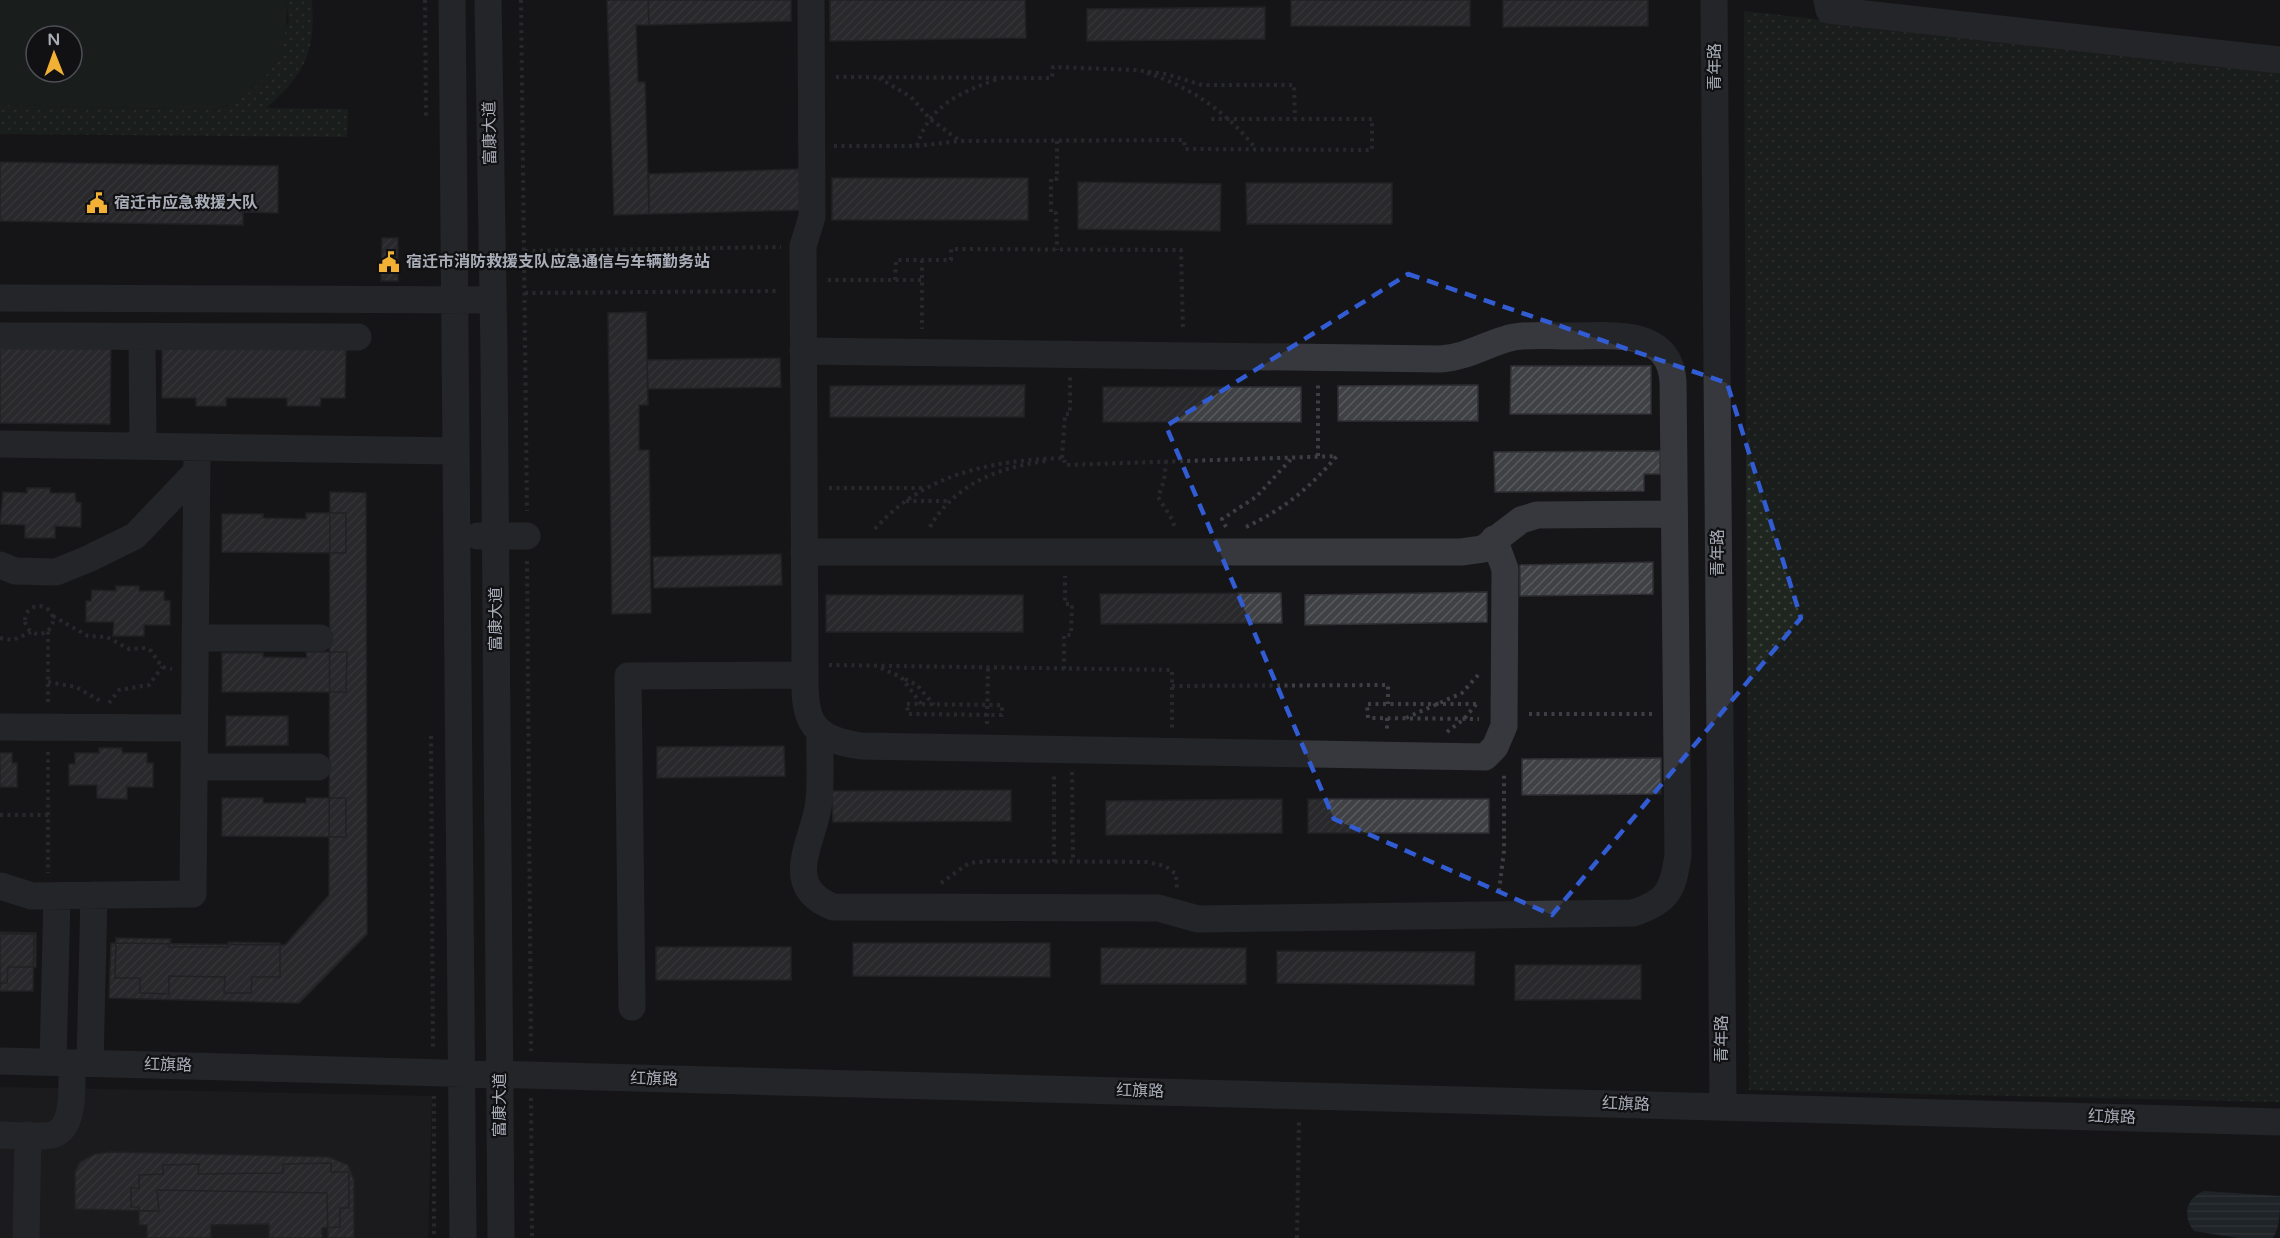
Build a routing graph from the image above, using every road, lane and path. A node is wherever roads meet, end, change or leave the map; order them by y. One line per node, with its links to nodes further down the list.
1 (424, 0): 17 (path)
2 (452, 0): 32 (street)
3 (488, 0): 33 (street, 富康大道)
4 (521, 0): 25 (path)
5 (811, 0): 20 (street)
6 (1714, 0): 125 (street, 青年路)
7 (1827, 0): 8 (street)
8 (2280, 60)
9 (1135, 70): 12 (path); 15 (path); 16 (path)
10 (834, 77): 11 (path)
11 (879, 78): 12 (path); 13 (path)
12 (1000, 78): 13 (path)
13 (930, 118): 18 (path); 21 (path)
14 (1209, 119): 15 (path)
15 (1228, 119): 16 (path); 22 (path)
16 (1295, 119): 22 (path)
17 (426, 120)
18 (960, 141): 19 (path); 21 (path)
19 (1057, 141): 22 (path); 24 (path)
20 (811, 146): 21 (path); 23 (street)
21 (917, 146)
22 (1256, 150)
23 (803, 246): 25 (path); 29 (street)
24 (1057, 250): 26 (path); 40 (path)
25 (524, 251): 30 (path)
26 (922, 260): 27 (path); 28 (path)
27 (895, 280): 28 (path); 29 (path)
28 (922, 280): 38 (path)
29 (803, 285): 30 (path); 37 (street)
30 (525, 293): 59 (path)
31 (0, 298): 32 (street)
32 (454, 300): 33 (street); 44 (street)
33 (493, 300): 58 (street, 富康大道)
34 (0, 336): 35 (street)
35 (142, 337): 36 (street); 43 (street)
36 (358, 337)
37 (803, 351): 38 (street); 50 (street)
38 (922, 352): 39 (street)
39 (1071, 354): 40 (street); 47 (path)
40 (1183, 355): 41 (street)
41 (1318, 357): 45 (path); 54 (street)
42 (0, 444): 43 (street)
43 (143, 446): 48 (street)
44 (455, 451): 48 (street); 57 (street)
45 (1318, 456): 46 (path); 55 (path)
46 (1293, 457): 49 (path); 56 (path)
47 (1064, 458): 49 (path); 51 (path); 53 (path)
48 (197, 459): 66 (street); 71 (street)
49 (1166, 461): 65 (path)
50 (804, 488): 51 (path); 63 (street)
51 (927, 488): 52 (path)
52 (905, 501): 53 (path); 61 (path)
53 (951, 501): 62 (path)
54 (1673, 514): 60 (street); 91 (street)
55 (1244, 528)
56 (1229, 533)
57 (456, 536): 58 (street); 121 (street)
58 (495, 536): 59 (street); 122 (street, 富康大道)
59 (527, 536): 123 (path)
60 (1494, 539): 65 (street); 89 (street)
61 (856, 551): 62 (street); 63 (street)
62 (916, 551): 64 (street)
63 (804, 552): 79 (street)
64 (1065, 552): 65 (street); 78 (path)
65 (1175, 552)
66 (0, 566)
67 (53, 616): 68 (path); 69 (path); 74 (path)
68 (48, 631): 69 (path); 81 (path)
69 (31, 632): 70 (path)
70 (0, 638)
71 (195, 638): 72 (street); 76 (street)
72 (320, 638)
73 (878, 666): 77 (path); 79 (path); 80 (path)
74 (162, 667): 76 (path); 92 (path)
75 (1484, 667): 84 (path)
76 (195, 668): 98 (street)
77 (988, 668): 78 (path); 88 (path)
78 (1064, 669): 82 (path)
79 (805, 670): 99 (street); 117 (street)
80 (901, 677): 86 (path); 87 (path)
81 (48, 682): 92 (path); 97 (path)
82 (1172, 686): 83 (path); 103 (path)
83 (1388, 704): 84 (path); 93 (path)
84 (1439, 704): 85 (path); 93 (path)
85 (1477, 704): 89 (path); 89 (path); 94 (path)
86 (922, 705): 87 (path); 90 (path)
87 (934, 705): 88 (path)
88 (988, 705): 90 (path); 90 (path)
89 (1498, 708): 91 (path); 94 (path); 103 (street)
90 (987, 714): 101 (path)
91 (1676, 714): 116 (street)
92 (107, 717): 97 (street); 98 (street)
93 (1406, 718): 94 (path)
94 (1464, 718): 100 (path)
95 (431, 725): 120 (path)
96 (0, 727): 97 (street)
97 (48, 727): 108 (path)
98 (194, 728): 104 (street)
99 (820, 734): 101 (street); 114 (street)
100 (1443, 735)
101 (987, 748): 102 (street)
102 (1063, 750): 103 (street); 109 (path); 110 (path)
103 (1172, 752)
104 (194, 767): 105 (street); 112 (street)
105 (318, 767)
106 (1504, 771): 116 (path)
107 (0, 815): 108 (path)
108 (48, 815): 113 (path)
109 (1054, 862): 110 (path); 114 (path)
110 (1072, 862): 115 (path)
111 (0, 886): 113 (street)
112 (94, 895): 113 (street); 119 (street)
113 (53, 896): 119 (street)
114 (913, 908): 115 (street)
115 (1168, 911): 116 (street)
116 (1481, 915)
117 (632, 1007)
118 (0, 1061): 119 (street, 红旗路)
119 (72, 1063): 120 (street, 红旗路); 128 (street)
120 (433, 1072): 121 (street, 红旗路); 130 (path)
121 (461, 1072): 122 (street, 红旗路); 131 (street)
122 (500, 1074): 123 (street, 红旗路); 132 (street, 富康大道)
123 (531, 1075): 124 (street, 红旗路); 133 (path)
124 (1300, 1095): 125 (street, 红旗路); 134 (path)
125 (1723, 1106): 126 (street, 红旗路)
126 (2280, 1122)
127 (0, 1135): 128 (street)
128 (28, 1135): 129 (street)
129 (26, 1238)
130 (434, 1238)
131 (463, 1238)
132 (501, 1238)
133 (532, 1238)
134 (1297, 1238)

